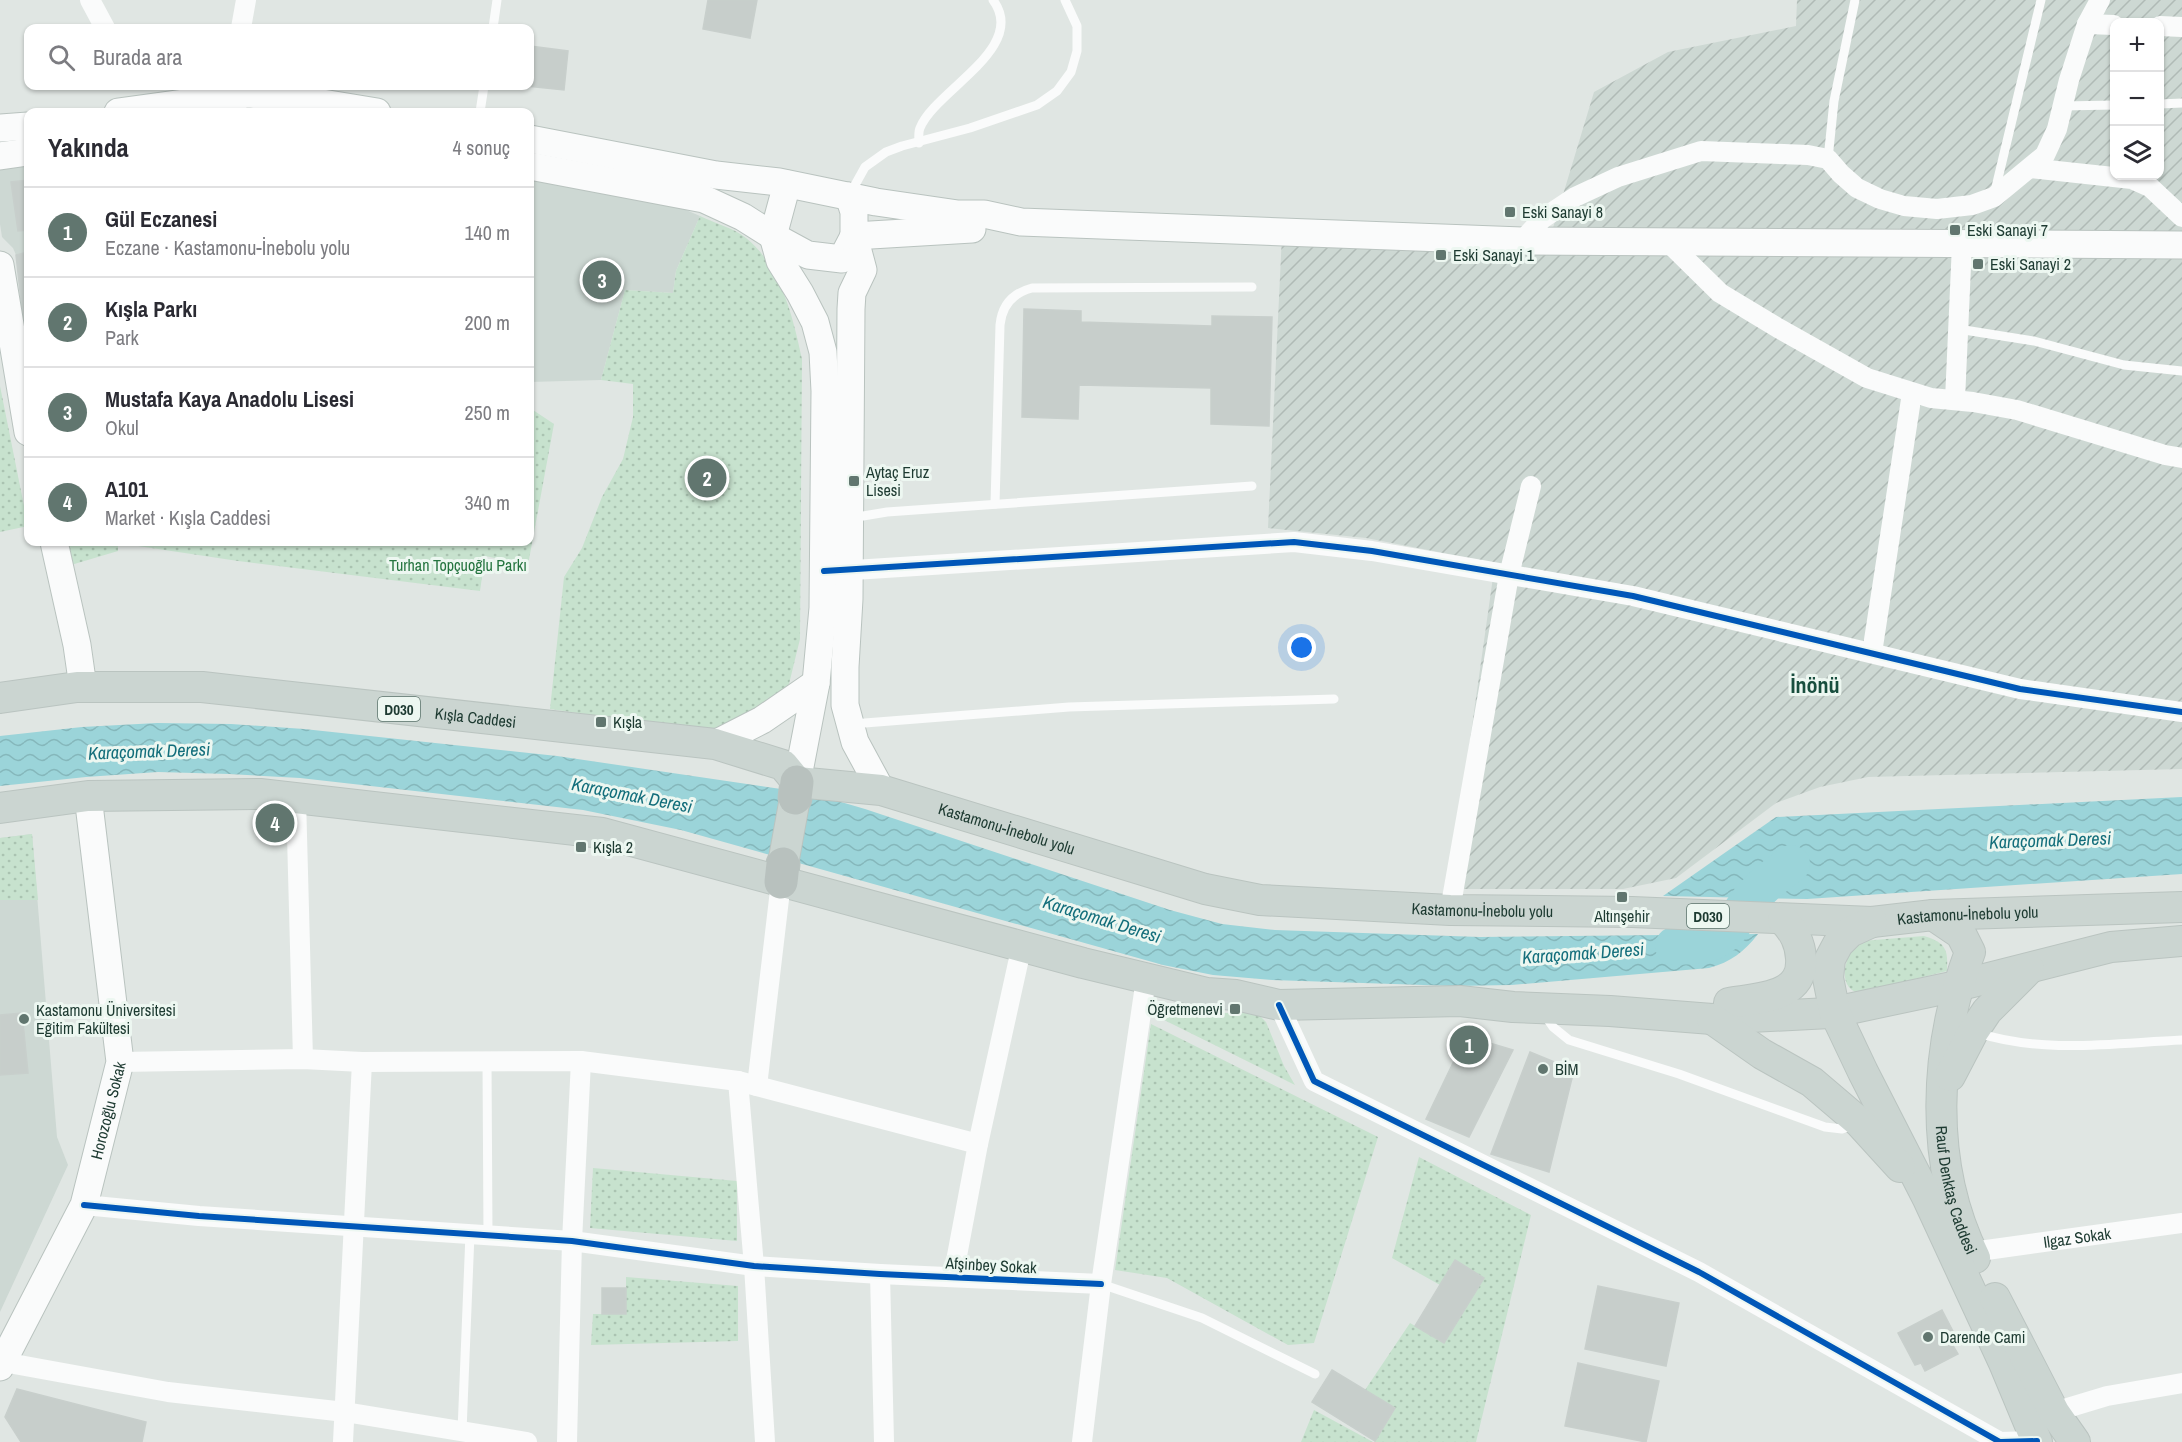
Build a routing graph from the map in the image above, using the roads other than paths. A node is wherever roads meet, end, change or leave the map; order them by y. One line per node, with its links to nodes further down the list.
1 (90, 0): 9 (street)
2 (246, 0): 10 (street)
3 (497, 0): 11 (lane)
4 (993, 0): 28 (lane)
5 (1065, 0): 28 (lane)
6 (1855, 0): 31 (lane)
7 (2041, 0): 38 (lane)
8 (2100, 0): 12 (street)
9 (103, 24)
10 (242, 24)
11 (494, 24)
12 (2087, 24): 13 (street); 21 (street)
13 (2110, 25)
14 (2164, 26): 15 (street)
15 (2182, 27)
16 (483, 90): 24 (lane)
17 (249, 97): 22 (main road); 23 (main road)
18 (2182, 103): 19 (lane)
19 (2164, 104)
20 (2110, 105): 21 (lane)
21 (2063, 106): 33 (street)
22 (153, 108)
23 (353, 108)
24 (481, 108)
25 (24, 126): 26 (main road)
26 (0, 128)
27 (534, 141): 36 (main road)
28 (919, 142): 37 (lane)
29 (24, 153): 30 (main road)
30 (0, 156)
31 (1828, 159): 38 (street); 43 (street)
32 (534, 167): 41 (main road)
33 (2030, 168): 34 (street); 38 (street)
34 (2110, 175)
35 (2142, 180): 39 (street)
36 (787, 184): 37 (main road); 41 (main road)
37 (849, 196): 40 (main road); 42 (main road)
38 (1994, 197)
39 (2182, 217)
40 (1021, 222): 42 (main road); 43 (main road)
41 (773, 236): 42 (main road); 61 (main road)
42 (854, 236): 59 (main road)
43 (1522, 241): 44 (main road)
44 (1668, 242): 45 (main road); 52 (street)
45 (1962, 244): 46 (main road); 50 (street)
46 (2182, 245)
47 (1, 278): 49 (main road)
48 (1252, 287): 58 (lane)
49 (4, 318): 54 (main road)
50 (1958, 329): 51 (lane); 53 (street)
51 (2182, 371)
52 (1912, 393): 53 (street); 63 (street)
53 (1955, 400): 55 (street)
54 (24, 413)
55 (2182, 458)
56 (1252, 486): 58 (lane)
57 (1531, 486): 62 (street)
58 (995, 504): 59 (lane)
59 (848, 519): 61 (main road)
60 (55, 546): 65 (main road)
61 (836, 571): 62 (street); 64 (main road); 69 (main road)
62 (1509, 575): 63 (street); 78 (street)
63 (1872, 653): 68 (street)
64 (816, 683): 70 (main road); 71 (main road)
65 (83, 687): 66 (main road, Kışla Caddesi); 70 (main road, Kışla Caddesi / D030)
66 (0, 698)
67 (1334, 699): 69 (lane)
68 (2182, 712)
69 (849, 724): 72 (main road)
70 (715, 744): 71 (main road, Kışla Caddesi / D030)
71 (796, 790): 72 (main road, Kastamonu-İnebolu yolu); 76 (main road)
72 (881, 790): 78 (main road, Kastamonu-İnebolu yolu)
73 (88, 796): 74 (main road); 75 (main road); 96 (main road, Horozoğlu Sokak)
74 (296, 798): 76 (main road); 94 (street)
75 (0, 808)
76 (782, 873): 83 (main road); 100 (street)
77 (2182, 907): 79 (main road, Kastamonu-İnebolu yolu)
78 (1450, 910): 80 (main road, Kastamonu-İnebolu yolu / D030)
79 (1933, 915): 81 (main road, Kastamonu-İnebolu yolu); 86 (main road, Rauf Denktaş Caddesi)
80 (1783, 920): 81 (main road, Kastamonu-İnebolu yolu / D030); 89 (main road)
81 (1872, 922): 90 (main road)
82 (2182, 942): 84 (main road)
83 (1022, 945): 85 (main road); 103 (street)
84 (2031, 967): 86 (main road); 92 (main road)
85 (1146, 979): 87 (main road); 114 (street)
86 (1958, 986): 90 (main road); 101 (main road, Rauf Denktaş Caddesi)
87 (1279, 1005): 88 (main road); 127 (street)
88 (1542, 1009): 89 (main road); 102 (lane)
89 (1610, 1011): 91 (main road)
90 (1835, 1013): 91 (main road); 104 (main road)
91 (1712, 1019): 102 (main road)
92 (1973, 1032): 93 (lane); 101 (main road)
93 (2182, 1040)
94 (303, 1059): 96 (street); 97 (street)
95 (581, 1061): 98 (street); 99 (street); 109 (street)
96 (120, 1062): 105 (main road, Horozoğlu Sokak)
97 (362, 1062): 98 (street); 107 (street)
98 (487, 1062): 108 (lane)
99 (738, 1081): 100 (street); 111 (street)
100 (757, 1086): 103 (street)
101 (1943, 1090): 110 (main road, Rauf Denktaş Caddesi)
102 (1859, 1122): 104 (main road)
103 (978, 1144): 113 (street)
104 (1928, 1198): 127 (main road, Rauf Denktaş Caddesi)
105 (84, 1204): 107 (street, Afşinbey Sokak); 115 (main road, Horozoğlu Sokak)
106 (2182, 1223): 110 (street, Ilgaz Sokak)
107 (354, 1226): 108 (street, Afşinbey Sokak); 118 (street)
108 (479, 1235): 109 (street, Afşinbey Sokak); 120 (lane)
109 (572, 1241): 111 (street, Afşinbey Sokak); 123 (street)
110 (1972, 1252): 119 (main road, Rauf Denktaş Caddesi)
111 (754, 1266): 112 (street, Afşinbey Sokak); 124 (street)
112 (880, 1274): 113 (street, Afşinbey Sokak); 125 (street)
113 (953, 1277): 114 (street, Afşinbey Sokak)
114 (1101, 1284): 116 (lane); 126 (street)
115 (1, 1365): 118 (street)
116 (1315, 1374)
117 (2182, 1383): 119 (street)
118 (345, 1412): 120 (street); 121 (street)
119 (2054, 1412): 128 (main road, Rauf Denktaş Caddesi)
120 (462, 1431): 122 (street)
121 (343, 1442)
122 (527, 1442)
123 (567, 1442)
124 (765, 1442)
125 (884, 1442)
126 (1082, 1442)
127 (2037, 1442)
128 (2075, 1442)

